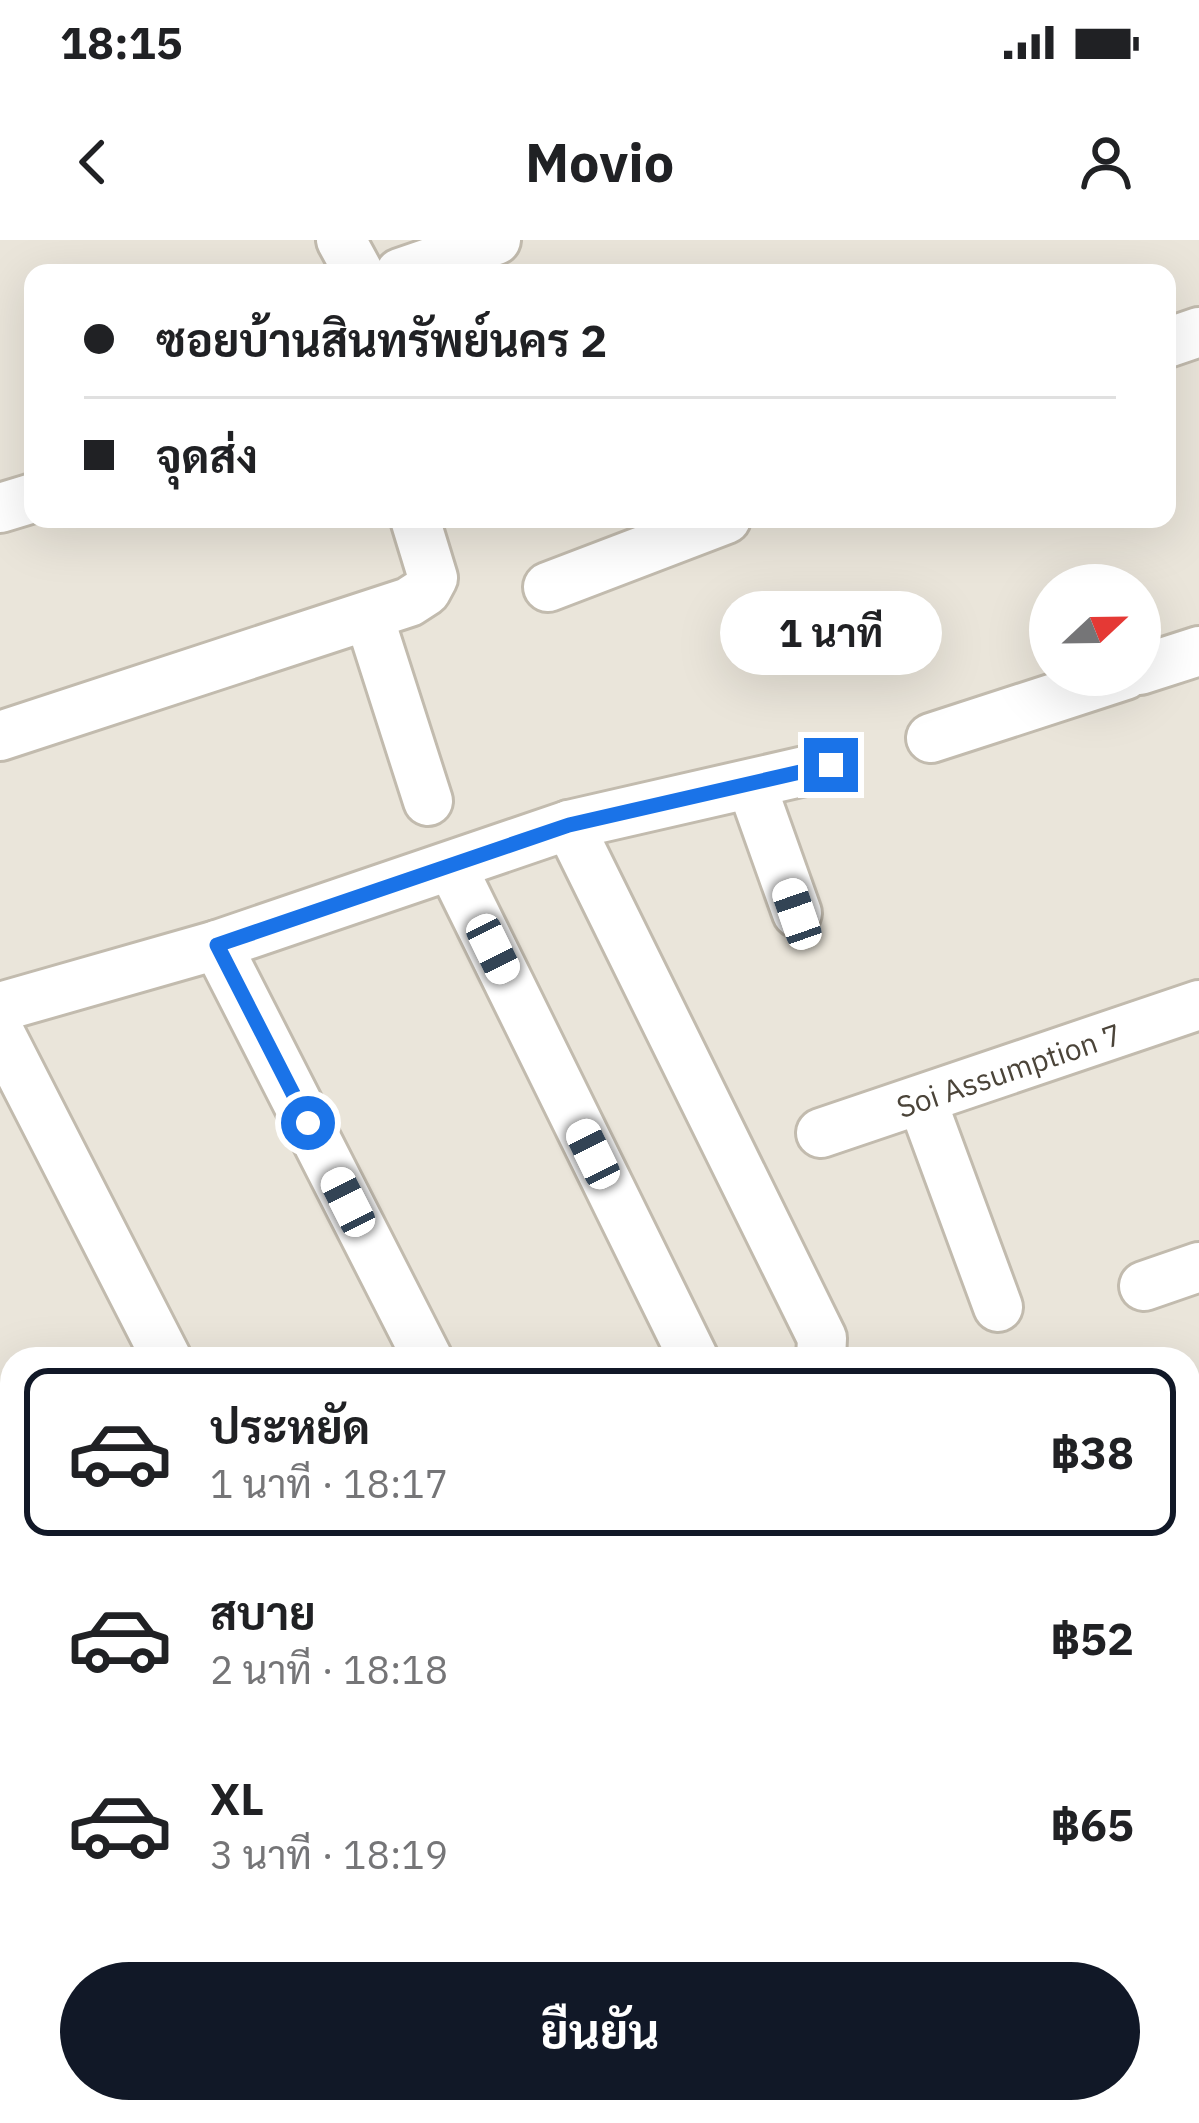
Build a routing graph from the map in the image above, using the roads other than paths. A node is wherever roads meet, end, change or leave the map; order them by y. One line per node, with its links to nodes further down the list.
1 (472, 255): 2 (street)
2 (436, 264)
3 (418, 528): 6 (street)
4 (702, 528): 5 (street)
5 (548, 587)
6 (368, 617): 10 (street); 14 (street)
7 (1199, 651): 8 (street)
8 (1161, 663)
9 (1060, 696): 11 (street)
10 (0, 736)
11 (931, 738)
12 (831, 765): 13 (street)
13 (751, 784): 15 (street); 17 (street)
14 (428, 800)
15 (569, 825): 16 (street); 30 (street)
16 (452, 867): 18 (street); 29 (street)
17 (797, 914)
18 (217, 945): 20 (street); 28 (street)
19 (1199, 1005): 22 (street, Soi Assumption 7)
20 (0, 1007)
21 (0, 1033): 27 (street)
22 (922, 1101): 23 (street, Soi Assumption 7); 26 (street)
23 (820, 1133)
24 (1199, 1267): 25 (street)
25 (1144, 1286)
26 (998, 1306)
27 (161, 1347)
28 (422, 1347)
29 (688, 1347)
30 (821, 1347)

